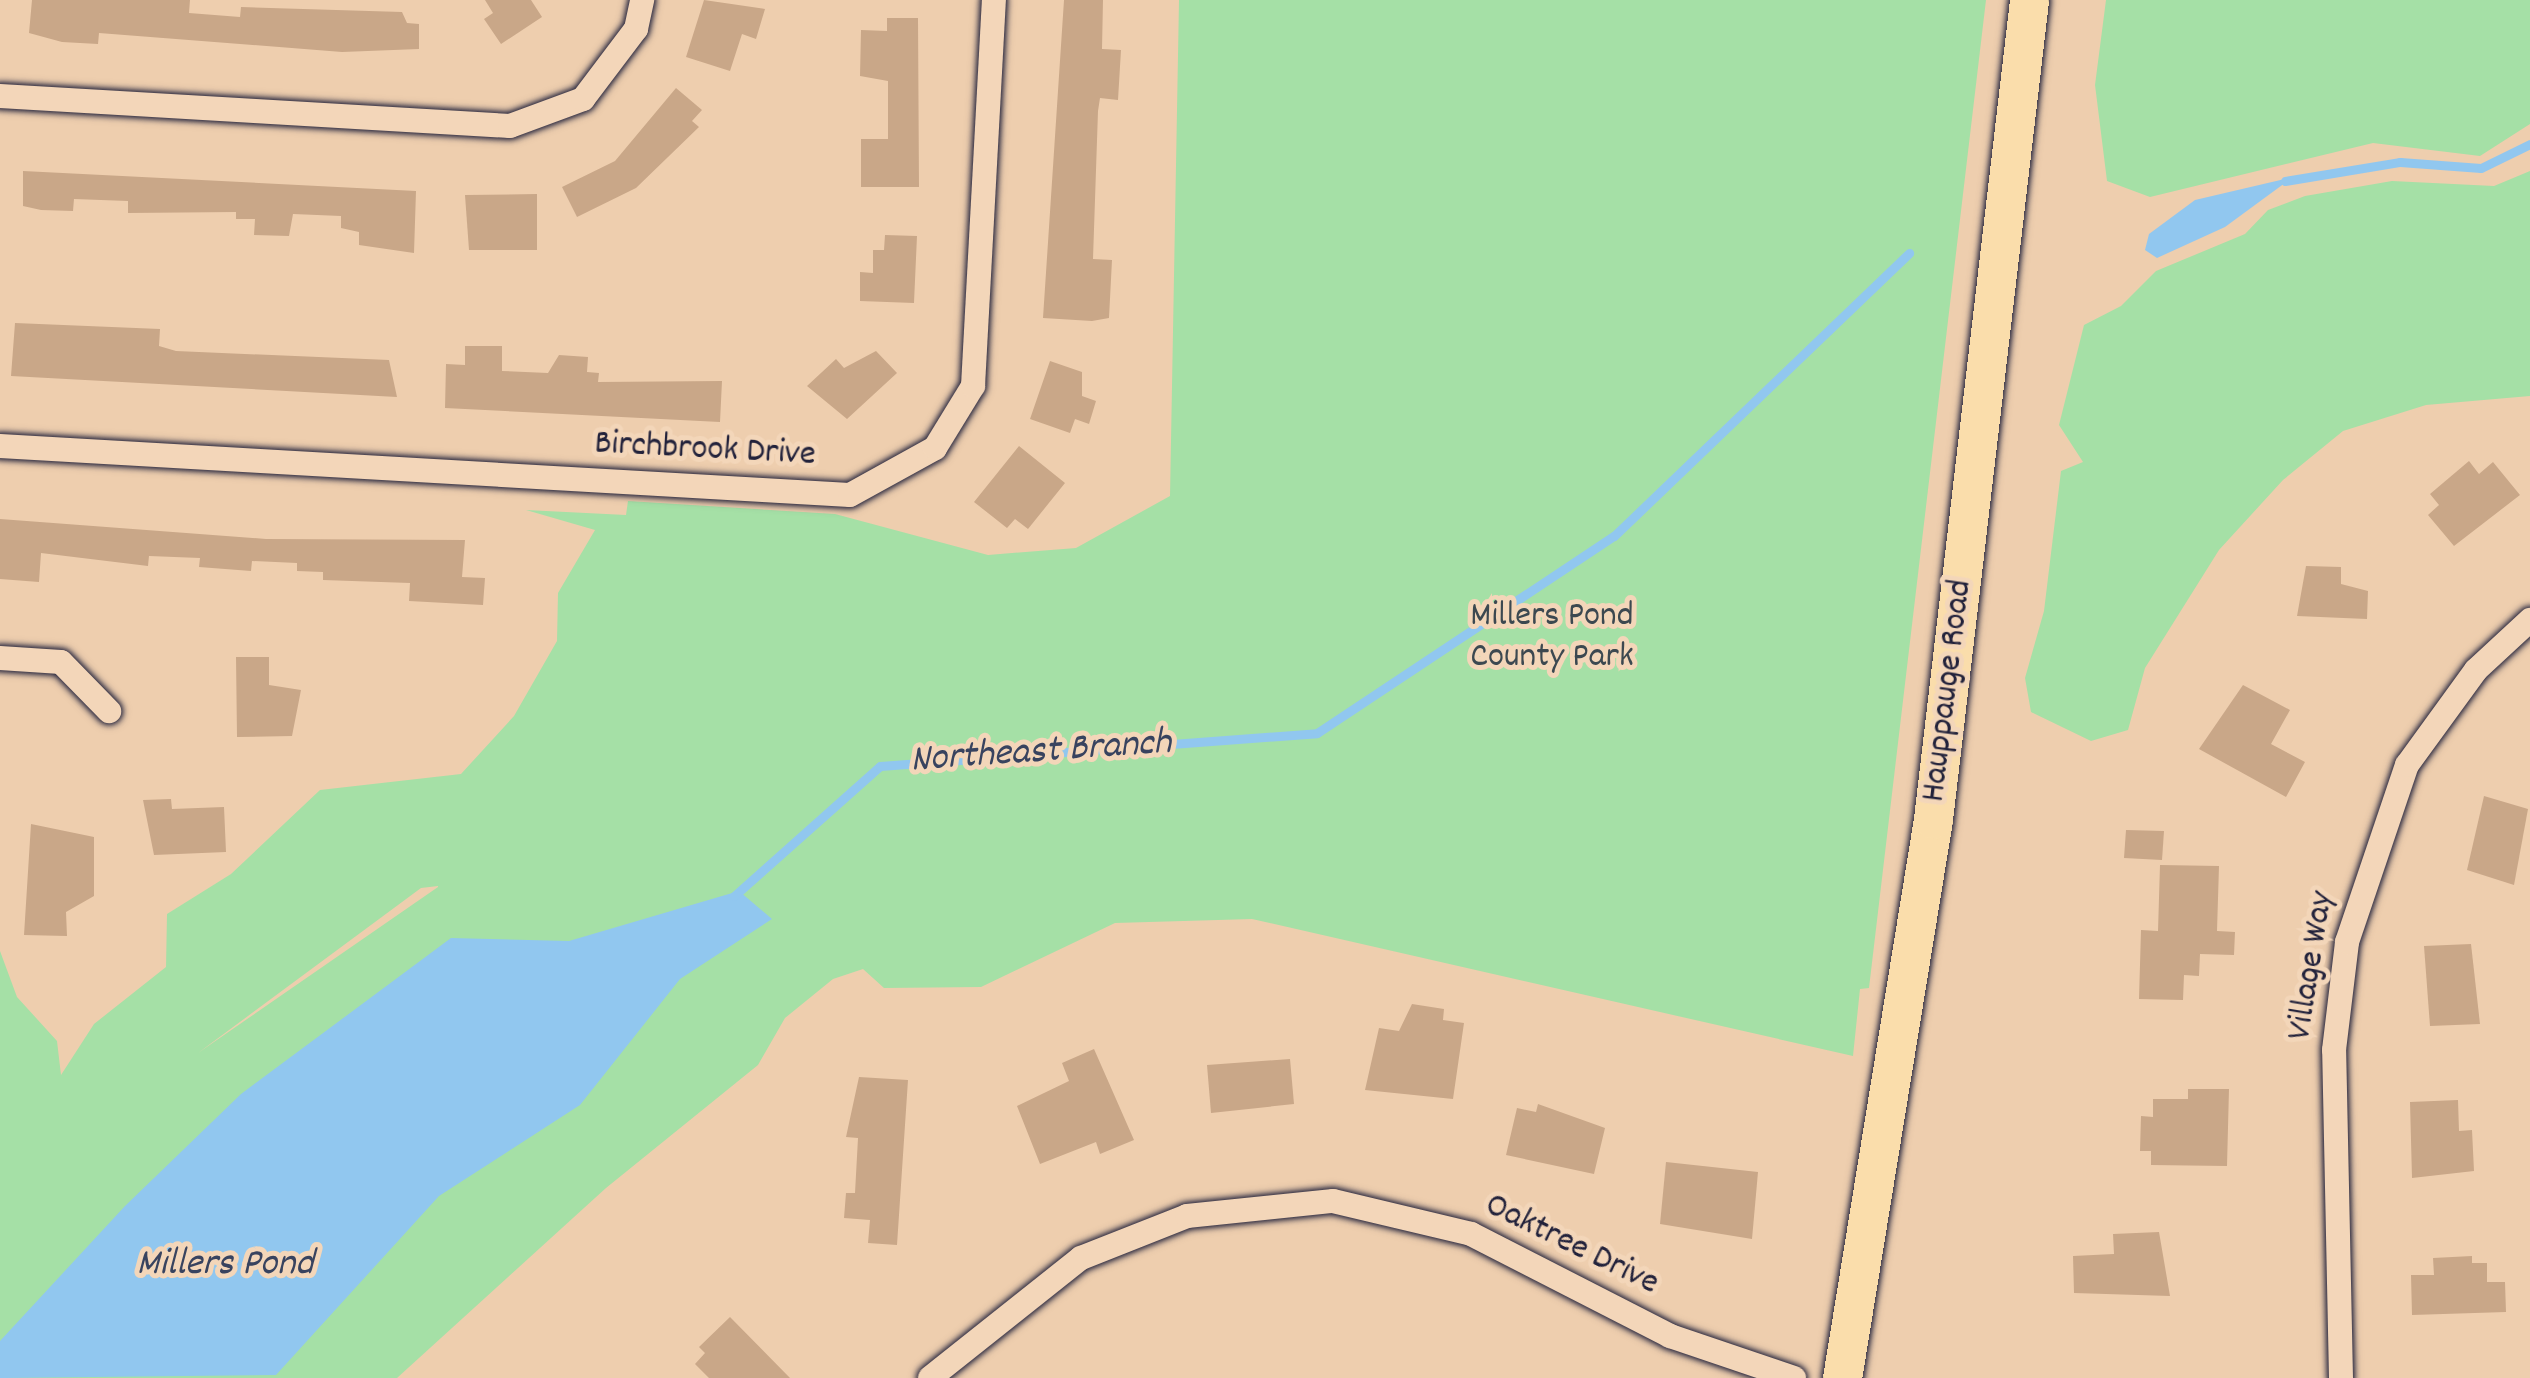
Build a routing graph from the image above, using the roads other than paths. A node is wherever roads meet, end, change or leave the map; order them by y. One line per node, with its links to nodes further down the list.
1 (642, 0): 4 (street)
2 (994, 0): 5 (street, Birchbrook Drive)
3 (2029, 0): 11 (main road, Hauppauge Road)
4 (0, 96)
5 (0, 446)
6 (2530, 620): 12 (street, Village Way)
7 (0, 658): 8 (street)
8 (109, 711)
9 (930, 1378): 10 (street, Oaktree Drive)
10 (1794, 1378)
11 (1842, 1378)
12 (2341, 1378)

